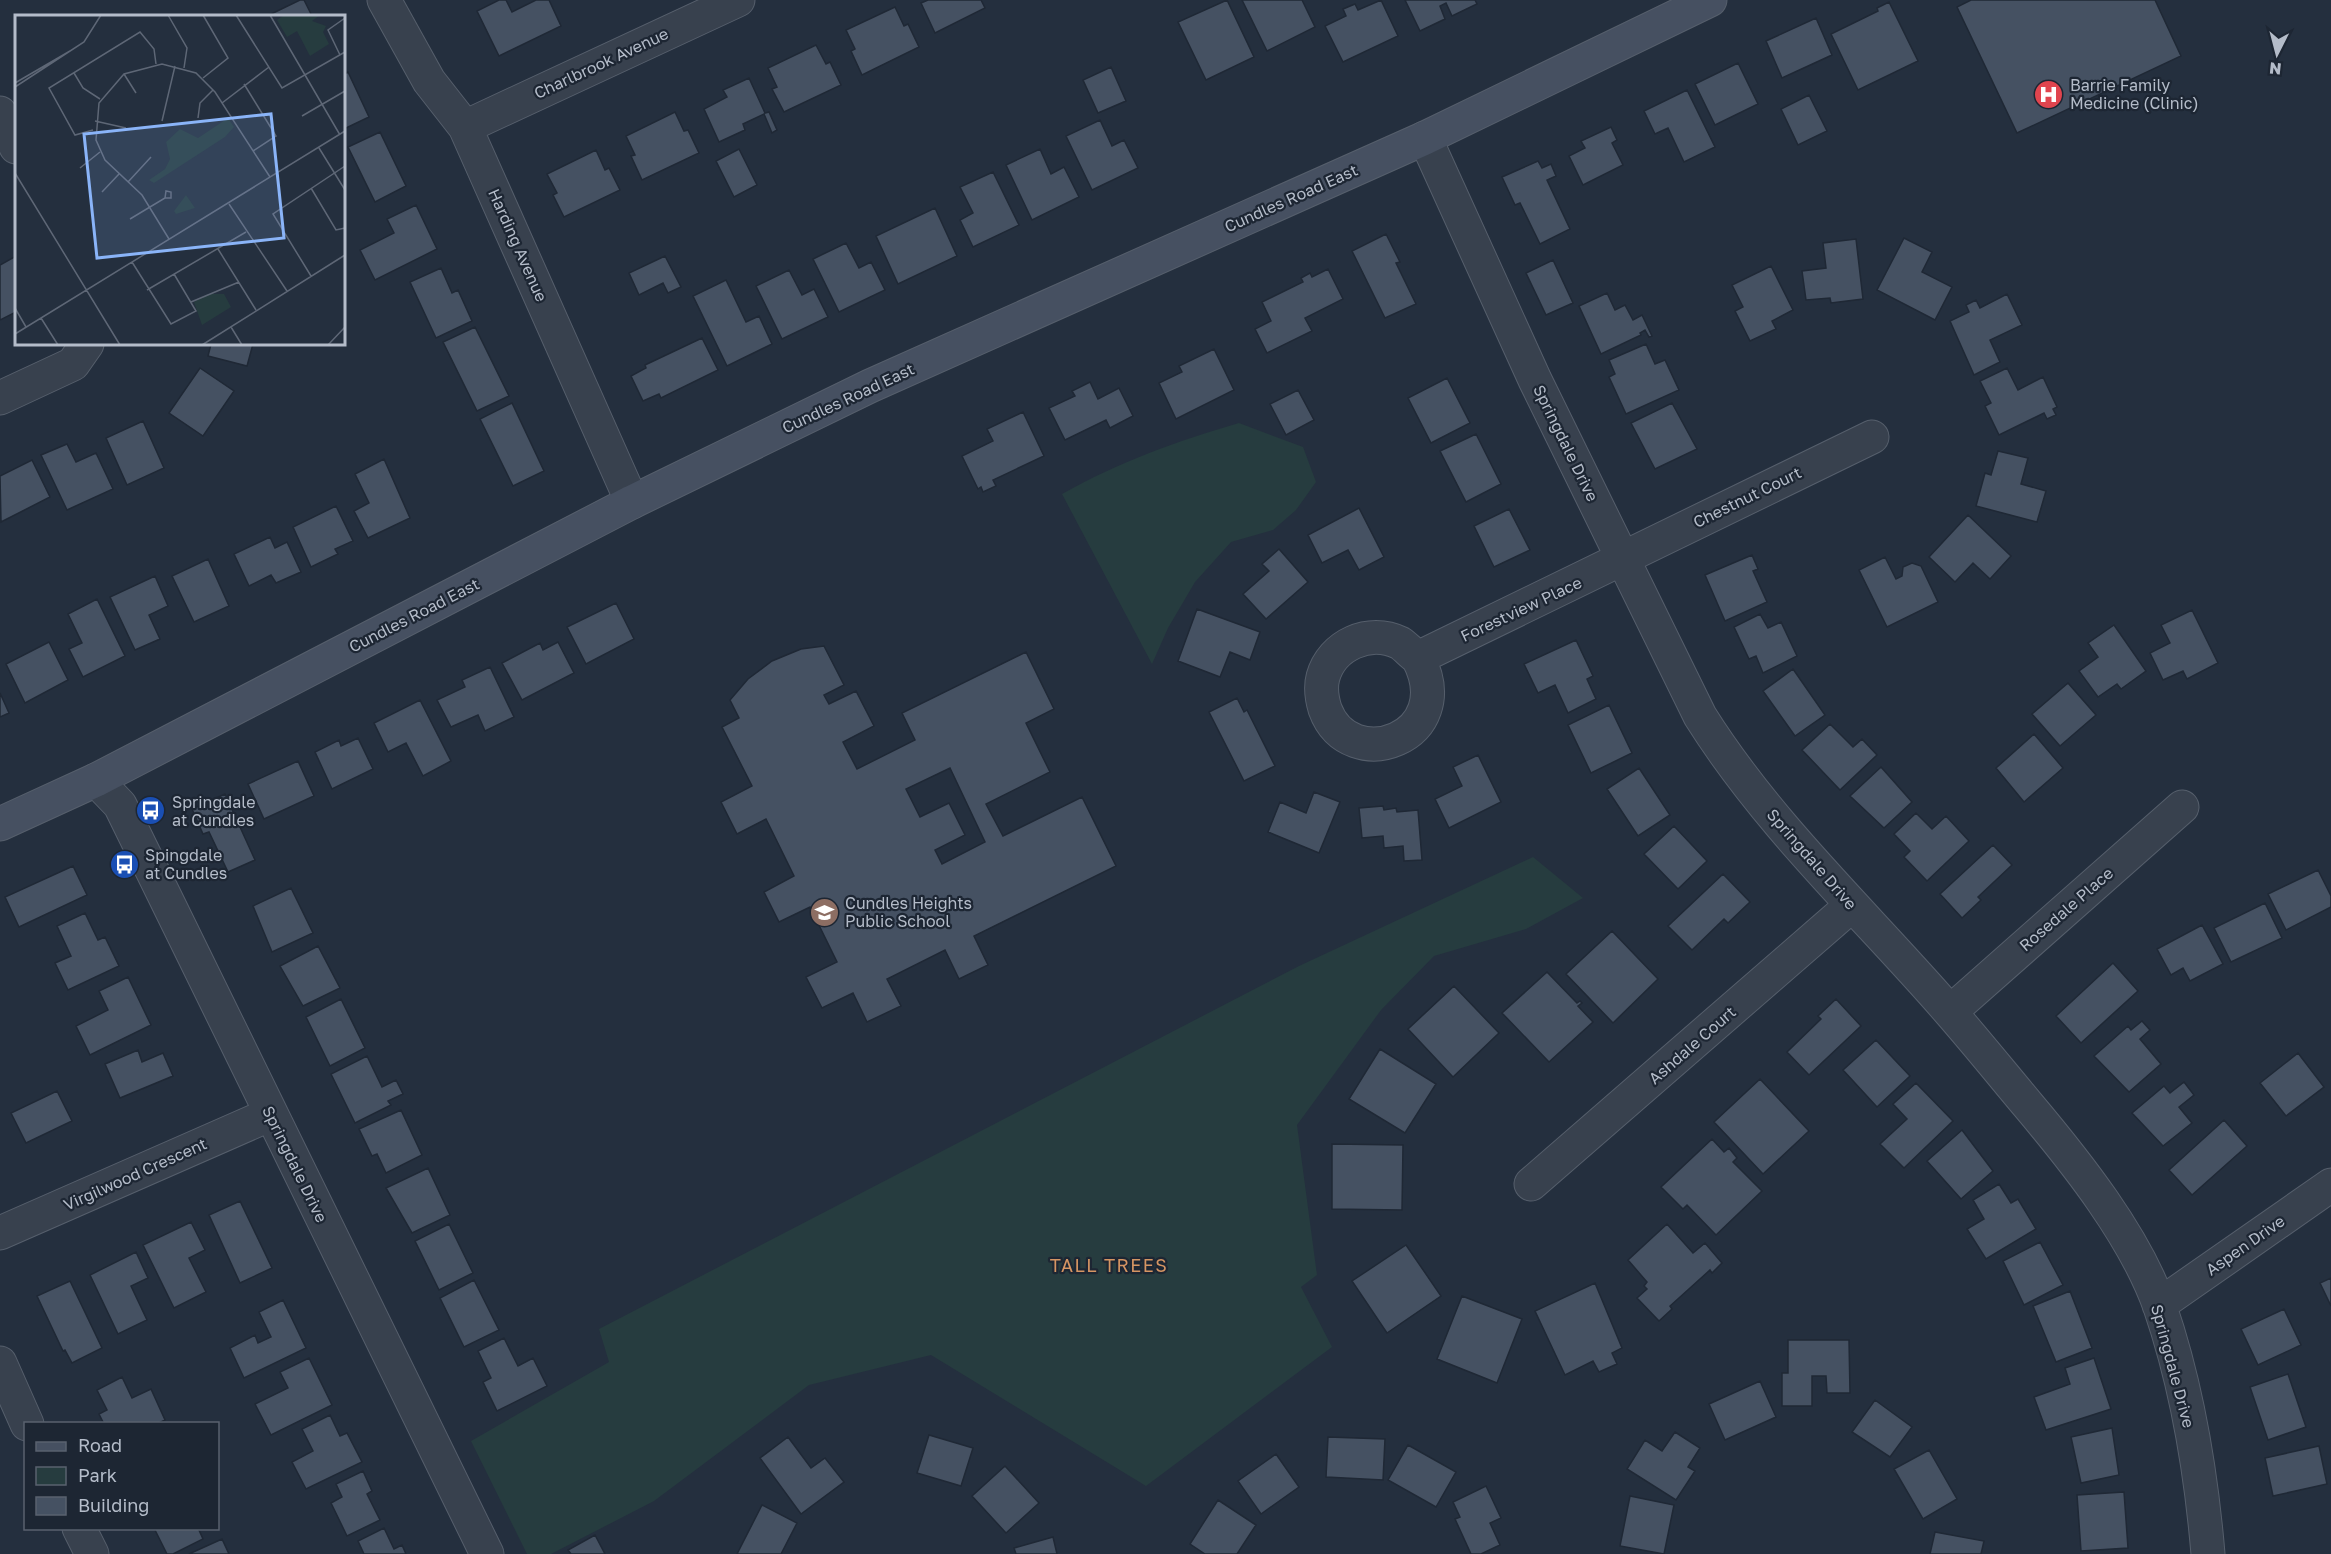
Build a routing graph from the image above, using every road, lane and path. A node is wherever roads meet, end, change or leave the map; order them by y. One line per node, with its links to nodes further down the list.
1 (384, 0): 5 (street, Harding Avenue)
2 (738, 0): 5 (street, Charlbrook Avenue)
3 (1710, 0): 6 (main road, Cundles Road East)
4 (0, 113): 7 (street)
5 (465, 126): 11 (street, Harding Avenue)
6 (1425, 138): 11 (main road, Cundles Road East); 12 (street, Springdale Drive)
7 (15, 145)
8 (86, 345): 9 (street)
9 (0, 398)
10 (1872, 437): 12 (street, Chestnut Court)
11 (632, 502): 14 (main road, Cundles Road East)
12 (1624, 560): 13 (street, Forestview Place); 17 (street, Springdale Drive)
13 (1418, 658)
14 (96, 780): 16 (main road, Cundles Road East); 19 (street, Springdale Drive)
15 (2182, 807): 18 (street, Rosedale Place)
16 (0, 824)
17 (1852, 905): 18 (street, Springdale Drive); 20 (street, Ashdale Court)
18 (1950, 1012): 23 (street, Springdale Drive)
19 (271, 1114): 22 (street, Virgilwood Crescent); 28 (street, Springdale Drive)
20 (1531, 1184)
21 (2331, 1185): 23 (street, Aspen Drive)
22 (0, 1233)
23 (2160, 1305): 29 (street, Springdale Drive)
24 (0, 1363): 25 (street)
25 (26, 1422)
26 (80, 1530): 27 (street)
27 (92, 1554)
28 (487, 1554)
29 (2208, 1554)

